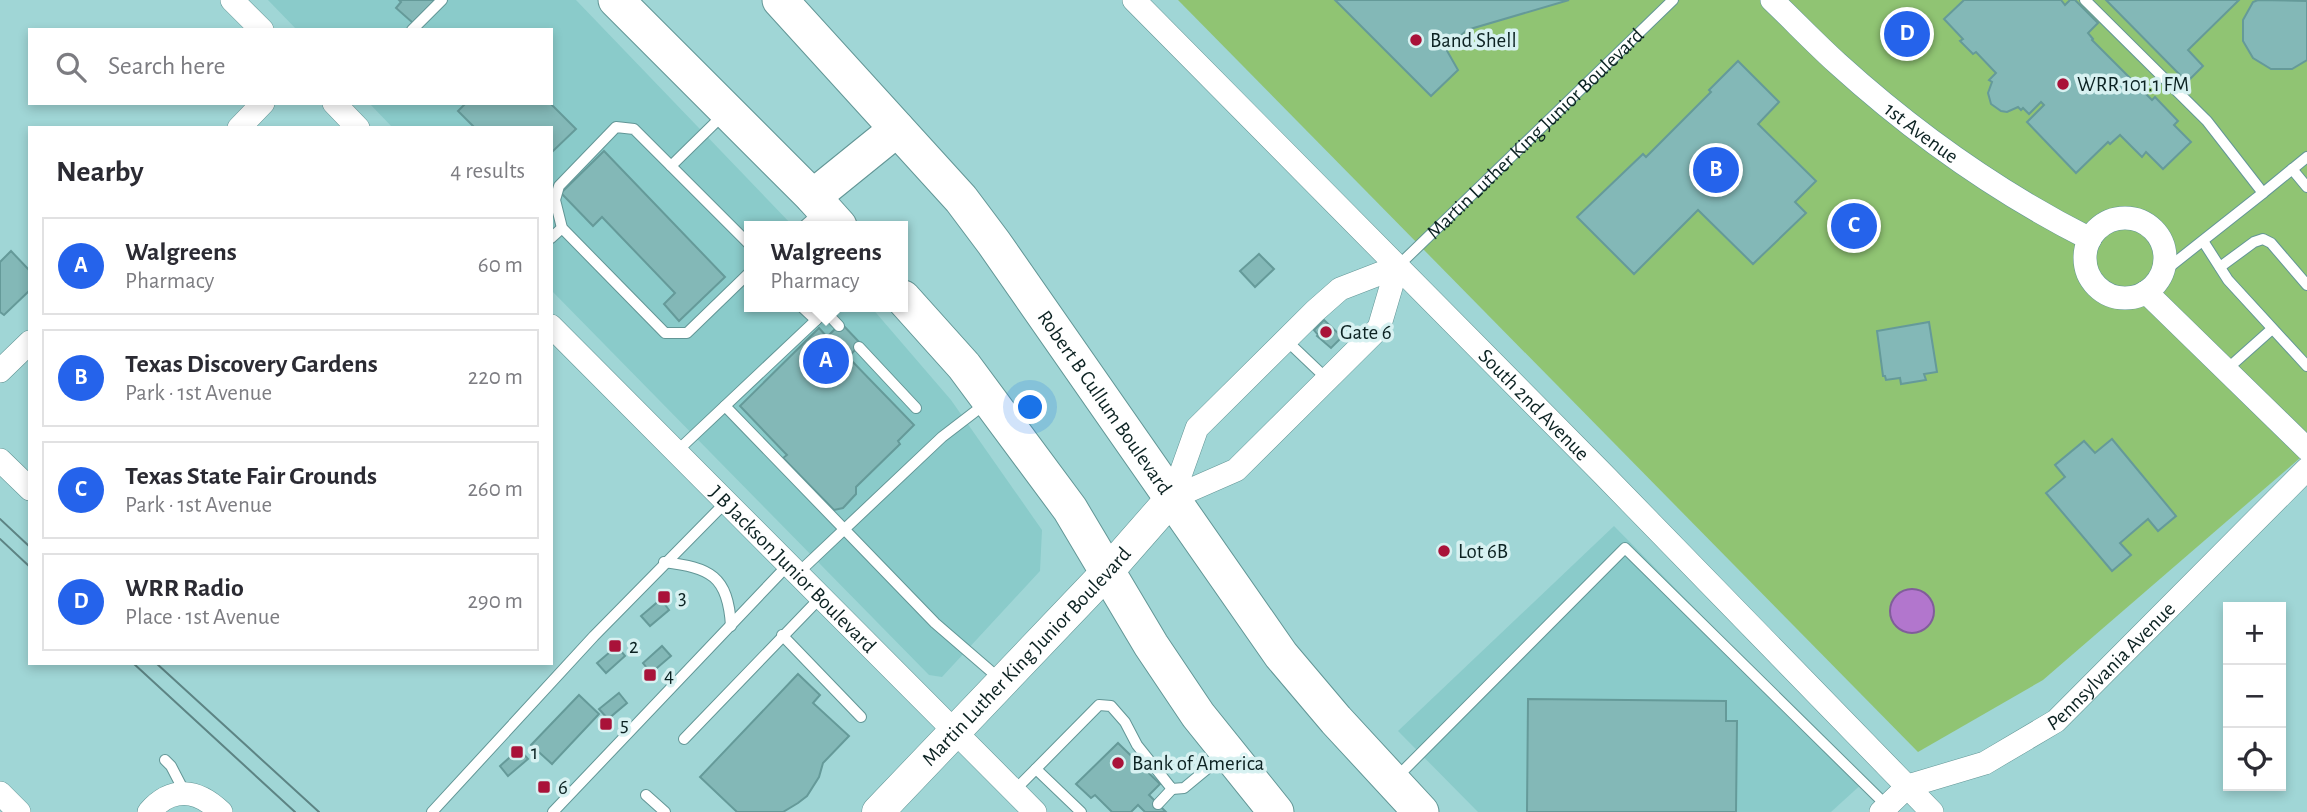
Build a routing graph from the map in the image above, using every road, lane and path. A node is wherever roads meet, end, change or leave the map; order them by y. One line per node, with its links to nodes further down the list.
1 (232, 0): 9 (street)
2 (442, 0): 10 (lane)
3 (616, 0): 13 (main road)
4 (780, 0): 16 (main road, Robert B Cullum Boulevard)
5 (1134, 0): 28 (street, South 2nd Avenue)
6 (1673, 0): 28 (lane, Martin Luther King Junior Boulevard)
7 (1772, 0): 26 (street, 1st Avenue)
8 (2085, 0): 21 (lane)
9 (260, 28)
10 (414, 28)
11 (261, 105): 14 (street)
12 (336, 105): 15 (street)
13 (728, 111): 18 (lane); 22 (main road)
14 (241, 126)
15 (356, 126)
16 (897, 129): 22 (main road); 57 (main road, Robert B Cullum Boulevard)
17 (2307, 157): 19 (lane)
18 (671, 166): 23 (lane); 25 (lane)
19 (2292, 169): 20 (lane); 21 (lane)
20 (2307, 187)
21 (2263, 193): 27 (lane)
22 (820, 215)
23 (562, 228): 24 (lane); 31 (lane)
24 (553, 236)
25 (744, 239)
26 (2090, 239): 30 (street); 33 (street)
27 (2203, 241): 29 (lane); 30 (lane)
28 (1397, 267): 42 (street, Martin Luther King Junior Boulevard); 48 (street, Martin Luther King Junior Boulevard); 74 (street, South 2nd Avenue)
29 (2220, 267): 32 (lane); 41 (lane)
30 (2163, 272): 33 (street)
31 (744, 278)
32 (2307, 285)
33 (2146, 292): 46 (street)
34 (908, 304): 49 (main road)
35 (807, 312): 38 (lane)
36 (824, 312): 38 (lane)
37 (829, 312): 39 (lane)
38 (816, 320): 50 (lane)
39 (839, 326)
40 (553, 328): 53 (street, J B Jackson Junior Boulevard)
41 (2272, 329): 45 (lane); 46 (lane)
42 (1286, 340): 48 (lane); 57 (street, Martin Luther King Junior Boulevard)
43 (28, 344): 47 (street)
44 (859, 347): 51 (lane)
45 (2307, 366)
46 (2226, 370): 52 (street)
47 (0, 371)
48 (1327, 379): 57 (street, Martin Luther King Junior Boulevard)
49 (990, 400): 59 (lane); 62 (main road)
50 (724, 407): 53 (lane); 59 (lane)
51 (916, 408)
52 (2307, 450)
53 (675, 453): 58 (street, J B Jackson Junior Boulevard)
54 (0, 460): 56 (street)
55 (2307, 468): 74 (street, Pennsylvania Avenue)
56 (28, 487)
57 (1172, 498): 62 (main road, Martin Luther King Junior Boulevard); 73 (main road, Robert B Cullum Boulevard)
58 (725, 503): 60 (lane); 61 (street, J B Jackson Junior Boulevard)
59 (844, 530): 61 (lane); 66 (lane)
60 (664, 562): 64 (lane); 85 (lane)
61 (792, 570): 63 (street, J B Jackson Junior Boulevard); 64 (lane)
62 (1108, 571): 66 (main road, Martin Luther King Junior Boulevard); 70 (main road)
63 (820, 598): 65 (lane); 68 (street, J B Jackson Junior Boulevard)
64 (731, 626): 86 (lane)
65 (782, 635): 67 (lane); 69 (lane)
66 (1003, 682): 68 (main road, Martin Luther King Junior Boulevard)
67 (861, 716)
68 (954, 732): 76 (street, J B Jackson Junior Boulevard); 88 (main road, Martin Luther King Junior Boulevard)
69 (684, 739)
70 (1227, 752): 75 (lane); 91 (main road)
71 (165, 760): 78 (lane)
72 (1036, 769): 75 (lane); 76 (lane); 90 (lane)
73 (1393, 782): 81 (lane); 92 (main road, Robert B Cullum Boulevard)
74 (1908, 786): 81 (street, Pennsylvania Avenue); 93 (street, South 2nd Avenue)
75 (1172, 789): 80 (lane)
76 (1014, 791): 89 (street, J B Jackson Junior Boulevard)
77 (0, 793): 82 (street)
78 (185, 793): 83 (street); 84 (street)
79 (646, 794): 87 (lane)
80 (1158, 804)
81 (1884, 809)
82 (19, 812)
83 (149, 812)
84 (221, 812)
85 (432, 812)
86 (553, 812)
87 (665, 812)
88 (878, 812)
89 (1035, 812)
90 (1081, 812)
91 (1276, 812)
92 (1421, 812)
93 (1932, 812)

